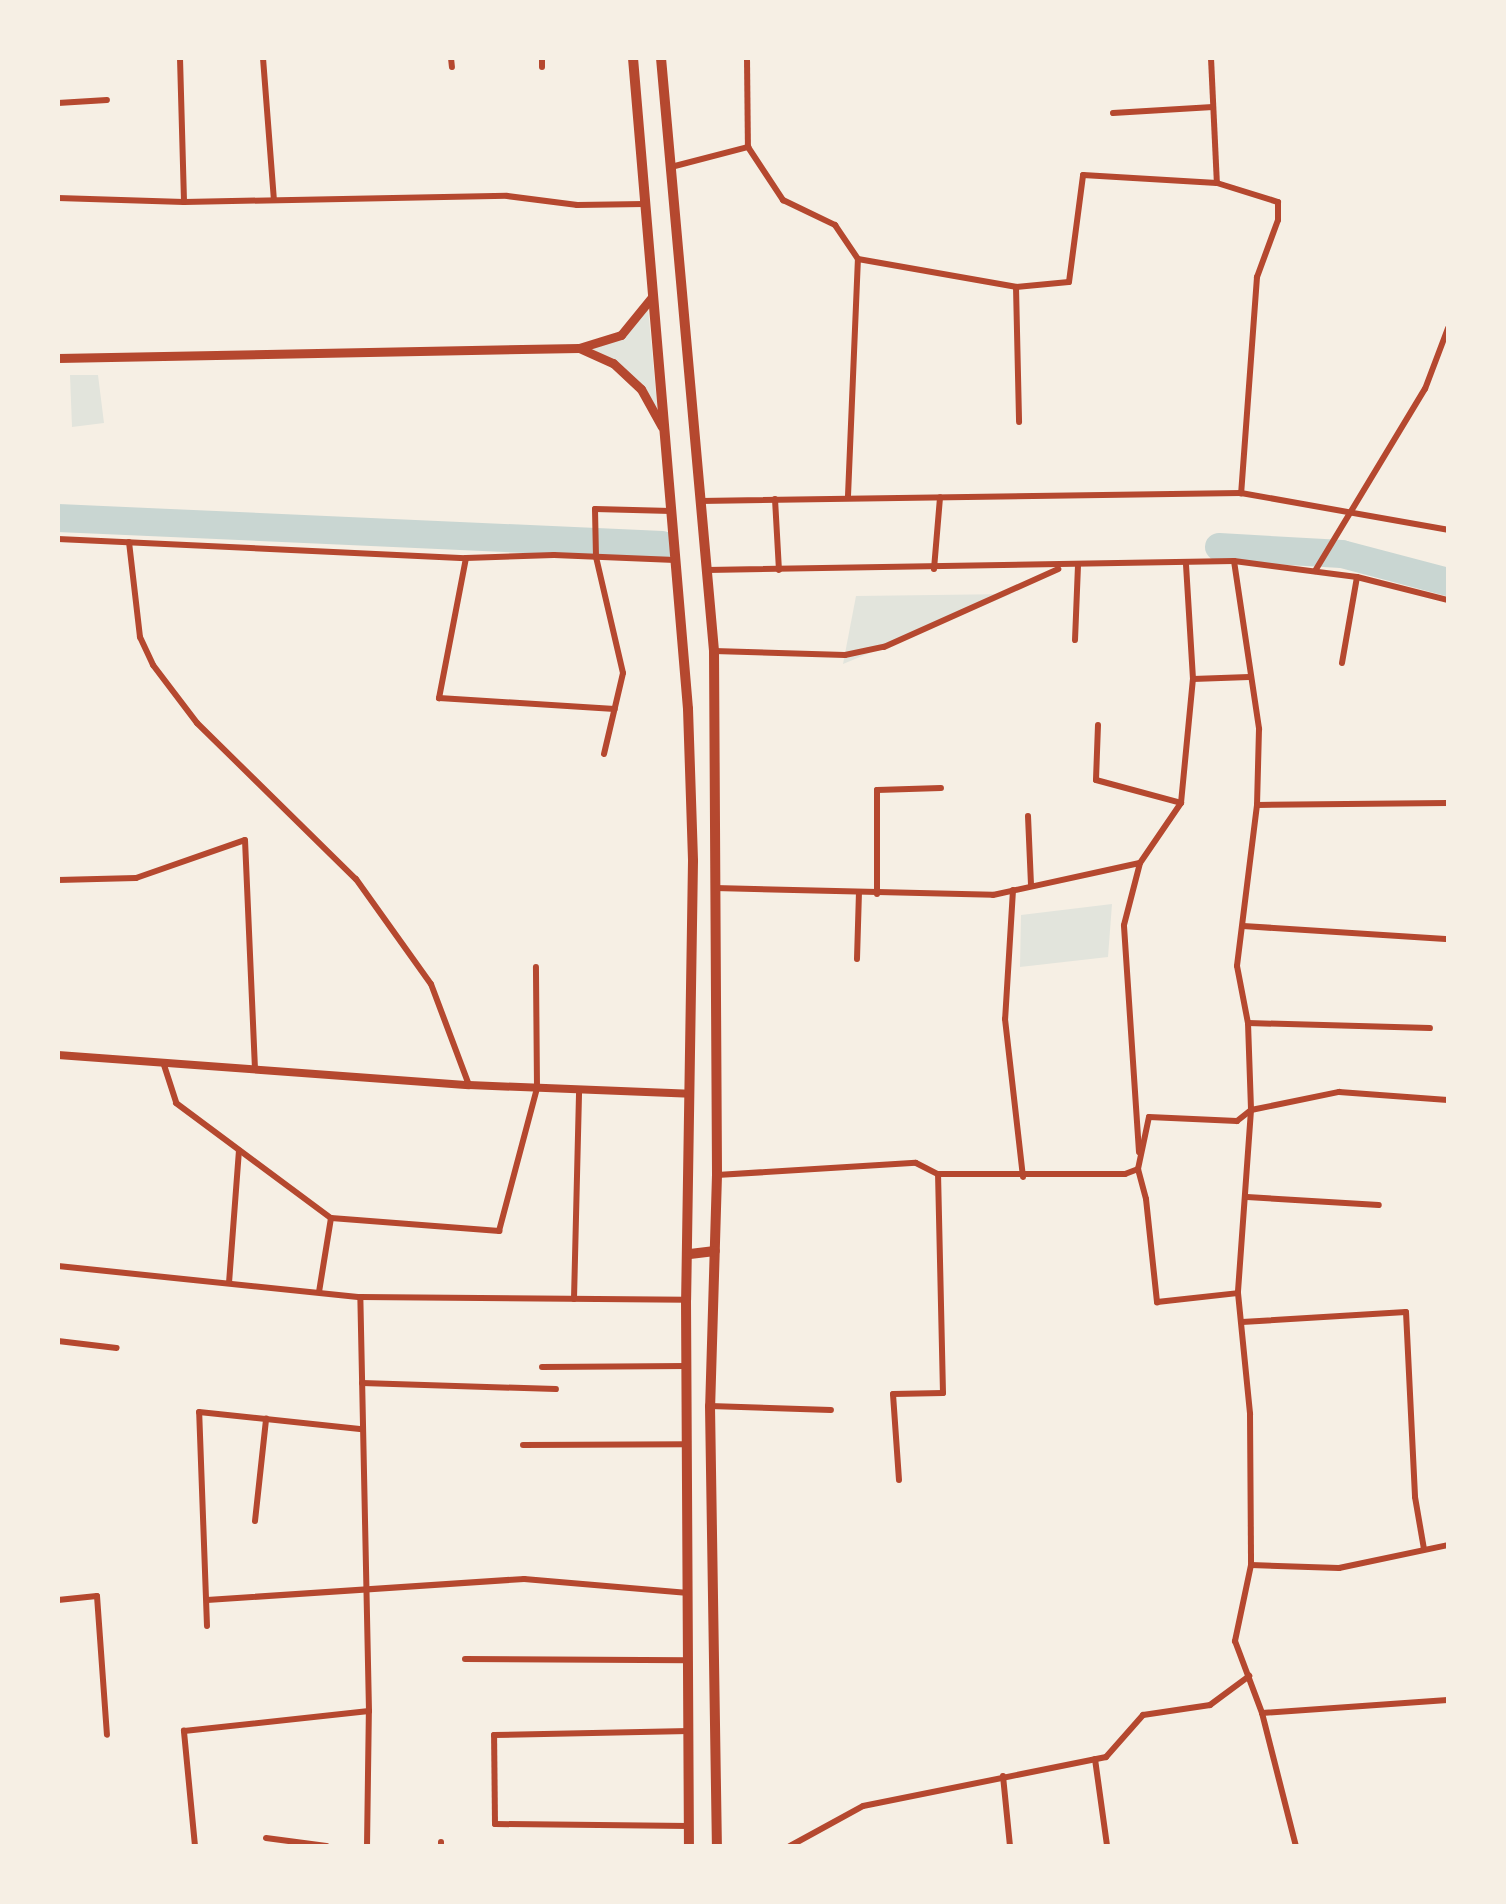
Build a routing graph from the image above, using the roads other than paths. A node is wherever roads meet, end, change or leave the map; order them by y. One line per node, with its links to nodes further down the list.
1 (180, 58): 20 (street)
2 (263, 58): 19 (street)
3 (451, 58): 9 (street)
4 (542, 58): 10 (street)
5 (633, 58): 21 (main road)
6 (661, 58): 16 (main road)
7 (747, 58): 15 (street)
8 (1211, 58): 13 (street)
9 (452, 67)
10 (542, 67)
11 (107, 100): 12 (street)
12 (58, 103)
13 (1213, 107): 14 (street); 17 (street)
14 (1113, 113)
15 (748, 147): 16 (street); 22 (street)
16 (671, 167): 34 (main road)
17 (1217, 183): 23 (street); 30 (street)
18 (58, 198): 20 (street)
19 (274, 200): 20 (street); 21 (street)
20 (184, 202)
21 (644, 204): 24 (main road)
22 (858, 259): 23 (street); 31 (street)
23 (1016, 287): 28 (street)
24 (652, 297): 26 (main road); 29 (main road)
25 (1448, 328): 36 (street)
26 (579, 348): 27 (main road); 29 (main road)
27 (58, 358)
28 (1019, 422)
29 (662, 427): 35 (main road)
30 (1241, 493): 32 (street); 36 (street)
31 (848, 496): 32 (street); 33 (street)
32 (940, 497): 47 (street)
33 (775, 499): 34 (street); 49 (street)
34 (700, 501): 48 (main road)
35 (671, 511): 40 (street); 42 (main road)
36 (1353, 514): 37 (street); 50 (street)
37 (1448, 530)
38 (58, 539): 39 (street)
39 (129, 542): 41 (street); 84 (street)
40 (596, 557): 41 (street); 42 (street); 58 (street)
41 (466, 558): 58 (street)
42 (675, 560): 66 (main road)
43 (1234, 561): 44 (street); 50 (street); 56 (street)
44 (1186, 563): 45 (street); 57 (street)
45 (1078, 566): 46 (street); 53 (street)
46 (1062, 567): 47 (street); 54 (street)
47 (934, 569): 49 (street)
48 (707, 570): 49 (street); 54 (main road)
49 (779, 570)
50 (1315, 571): 51 (street)
51 (1357, 577): 52 (street); 55 (street)
52 (1448, 600)
53 (1075, 640)
54 (714, 651): 67 (main road)
55 (1342, 663)
56 (1249, 677): 57 (street); 64 (street)
57 (1193, 679): 62 (street)
58 (615, 709): 60 (street)
59 (1098, 725): 62 (street)
60 (604, 754)
61 (941, 788): 74 (street)
62 (1181, 803): 68 (street)
63 (1448, 803): 64 (street)
64 (1257, 805): 75 (street)
65 (1028, 816): 70 (street)
66 (693, 861): 67 (main road); 87 (main road)
67 (715, 862): 71 (main road)
68 (1140, 863): 70 (street); 91 (street)
69 (58, 880): 83 (street)
70 (1031, 886): 72 (street)
71 (715, 888): 73 (street); 93 (main road)
72 (1013, 890): 74 (street); 94 (street)
73 (859, 893): 74 (street); 77 (street)
74 (877, 894)
75 (1243, 926): 76 (street); 79 (street)
76 (1446, 939)
77 (857, 959)
78 (536, 967): 85 (street)
79 (1248, 1023): 80 (street); 89 (street)
80 (1430, 1028)
81 (58, 1055): 82 (street)
82 (164, 1065): 83 (street); 90 (street)
83 (255, 1070): 84 (street)
84 (469, 1085): 85 (street)
85 (537, 1088): 86 (street); 97 (street)
86 (579, 1090): 87 (street); 105 (street)
87 (690, 1094): 99 (main road)
88 (1448, 1100): 89 (street)
89 (1251, 1110): 91 (street); 95 (street)
90 (239, 1150): 97 (street); 101 (street)
91 (1139, 1166): 94 (street); 103 (street)
92 (938, 1174): 93 (street); 94 (street); 120 (street)
93 (717, 1175): 98 (main road)
94 (1023, 1177)
95 (1247, 1197): 96 (street); 103 (street)
96 (1379, 1205)
97 (331, 1218): 102 (street)
98 (715, 1251): 99 (main road); 114 (main road)
99 (690, 1254): 106 (main road)
100 (58, 1266): 101 (street)
101 (229, 1283): 102 (street)
102 (319, 1292): 104 (street)
103 (1238, 1293): 107 (street)
104 (360, 1297): 105 (street); 112 (street)
105 (574, 1299): 106 (street)
106 (686, 1300): 110 (main road)
107 (1242, 1322): 123 (street); 124 (street)
108 (58, 1341): 109 (street)
109 (117, 1348)
110 (687, 1366): 111 (street); 118 (main road)
111 (542, 1367)
112 (362, 1383): 113 (street); 117 (street)
113 (556, 1389)
114 (710, 1406): 115 (street); 146 (main road)
115 (831, 1410)
116 (266, 1419): 117 (street); 121 (street); 128 (street)
117 (362, 1429): 125 (street)
118 (687, 1444): 119 (street); 126 (main road)
119 (523, 1445)
120 (899, 1480)
121 (255, 1521)
122 (1448, 1545): 123 (street)
123 (1424, 1549): 124 (street)
124 (1251, 1565): 132 (street)
125 (364, 1592): 126 (street); 128 (street); 134 (street)
126 (688, 1593): 131 (main road)
127 (58, 1600): 137 (street)
128 (207, 1600): 129 (street)
129 (207, 1626)
130 (465, 1659): 131 (street)
131 (688, 1660): 136 (main road)
132 (1249, 1676): 135 (street); 138 (street)
133 (1448, 1700): 135 (street)
134 (369, 1711): 142 (street); 144 (street)
135 (1262, 1713): 150 (street)
136 (689, 1731): 140 (main road); 140 (street)
137 (107, 1735)
138 (1095, 1759): 139 (street); 149 (street)
139 (1003, 1776): 147 (street); 148 (street)
140 (689, 1826): 145 (main road)
141 (266, 1838): 143 (street)
142 (195, 1846)
143 (326, 1846)
144 (367, 1846)
145 (689, 1846)
146 (717, 1846)
147 (790, 1846)
148 (1010, 1846)
149 (1107, 1846)
150 (1296, 1846)

